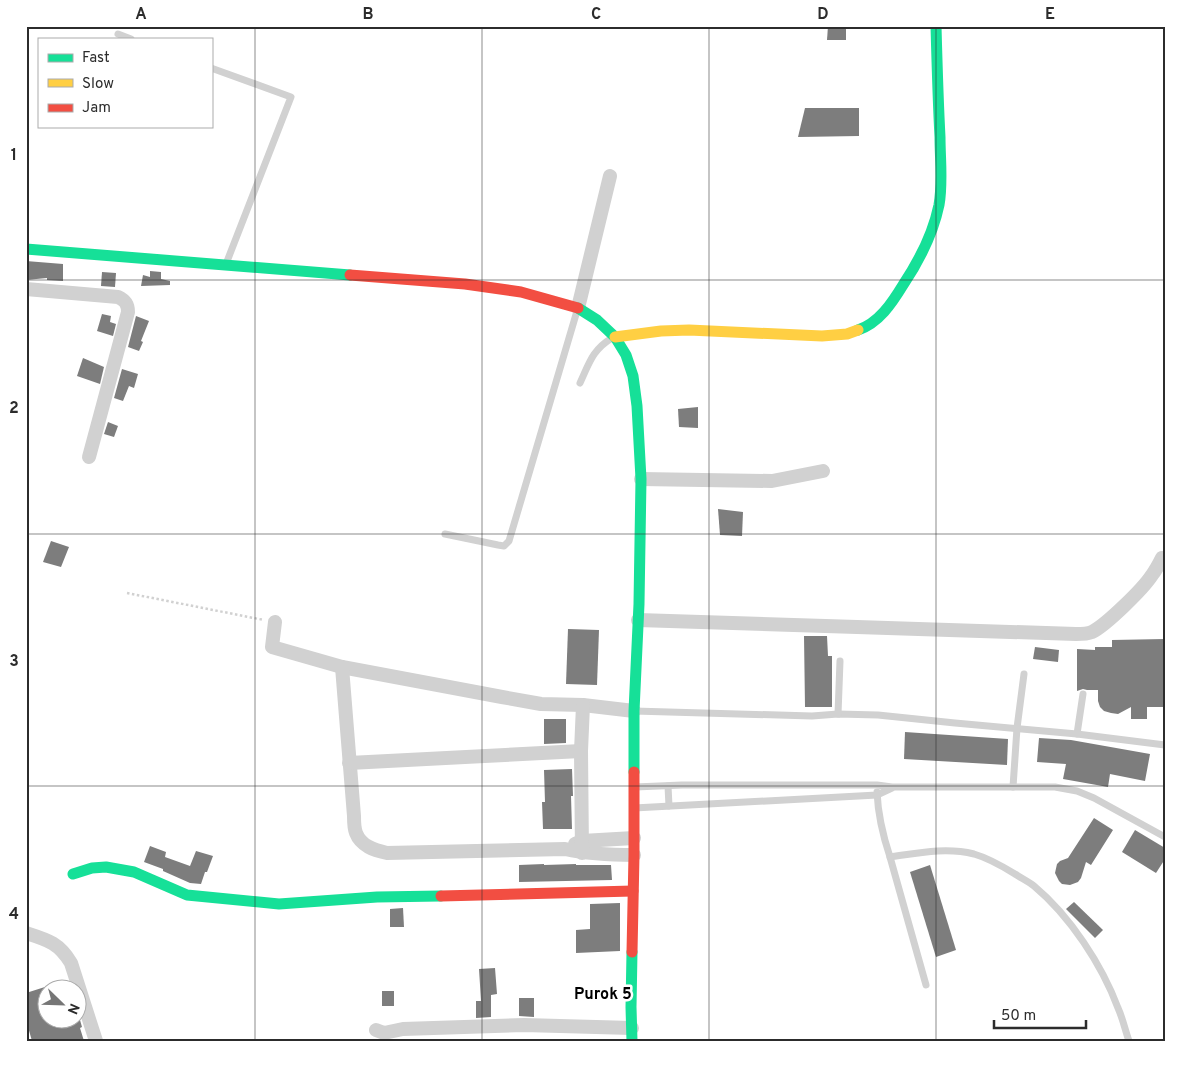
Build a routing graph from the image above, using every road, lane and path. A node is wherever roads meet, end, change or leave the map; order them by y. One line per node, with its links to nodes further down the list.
1 (936, 26): 10 (street)
2 (118, 34): 3 (lane)
3 (128, 38)
4 (212, 68): 7 (lane)
5 (610, 176): 9 (street)
6 (26, 249): 7 (street)
7 (226, 264): 9 (street)
8 (26, 289): 12 (street)
9 (578, 308): 10 (street); 15 (lane)
10 (615, 337): 11 (lane); 14 (street)
11 (580, 383)
12 (89, 457)
13 (824, 471): 14 (street)
14 (641, 479): 18 (street)
15 (445, 534)
16 (1162, 558): 18 (street)
17 (127, 593): 19 (path)
18 (638, 620): 25 (street)
19 (275, 622): 21 (street)
20 (840, 661): 26 (lane)
21 (342, 667): 24 (street); 31 (street)
22 (1024, 674): 27 (lane)
23 (1083, 694): 28 (lane)
24 (583, 705): 25 (street); 30 (street)
25 (634, 711): 26 (lane); 34 (street)
26 (838, 714): 27 (lane)
27 (1017, 728): 28 (lane); 36 (lane)
28 (1077, 734): 29 (lane)
29 (1165, 745)
30 (581, 750): 31 (street); 42 (street)
31 (349, 763): 42 (street)
32 (877, 785): 33 (lane); 35 (lane); 37 (lane)
33 (668, 786): 34 (lane); 38 (lane)
34 (634, 787): 39 (street)
35 (892, 787): 36 (lane); 37 (lane)
36 (1013, 787): 40 (lane)
37 (877, 795): 38 (lane); 44 (lane)
38 (669, 806): 39 (lane)
39 (634, 808): 41 (street)
40 (1165, 837)
41 (634, 838): 42 (street); 43 (street)
42 (582, 847): 43 (street)
43 (634, 854): 46 (street)
44 (890, 857): 48 (lane); 52 (lane)
45 (73, 874): 46 (street)
46 (633, 892): 50 (street)
47 (26, 933): 51 (street)
48 (926, 986)
49 (376, 1030): 50 (street)
50 (632, 1034)
51 (96, 1041)
52 (1129, 1041)

